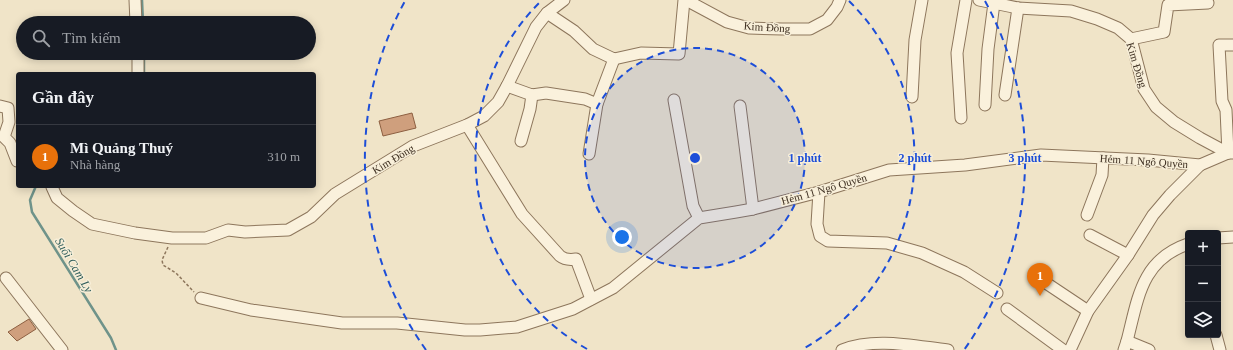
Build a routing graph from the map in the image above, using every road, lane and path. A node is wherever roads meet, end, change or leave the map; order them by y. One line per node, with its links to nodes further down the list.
1 (135, 0): 12 (street)
2 (564, 0): 11 (street, Kim Đồng)
3 (685, 0): 4 (street, Kim Đồng); 15 (street)
4 (840, 0)
5 (922, 0): 21 (street)
6 (966, 0): 27 (street)
7 (979, 0): 9 (street, Kim Đồng)
8 (1208, 2): 13 (street)
9 (994, 3): 10 (street, Kim Đồng); 24 (street)
10 (1018, 8): 13 (street, Kim Đồng); 20 (street)
11 (547, 13): 15 (street); 18 (street, Kim Đồng)
12 (136, 16)
13 (1131, 39): 30 (street, Kim Đồng)
14 (1233, 45): 30 (street)
15 (614, 59): 23 (street)
16 (138, 60): 17 (street)
17 (138, 72)
18 (507, 86): 19 (street); 28 (street, Kim Đồng)
19 (532, 95): 23 (street); 29 (street)
20 (1005, 95)
21 (912, 97)
22 (674, 100): 39 (street)
23 (597, 104): 31 (street)
24 (985, 105)
25 (0, 106): 33 (street)
26 (740, 106): 37 (street)
27 (961, 118)
28 (467, 125): 42 (street, Kim Đồng); 50 (street)
29 (521, 140)
30 (1231, 153): 34 (street, Hẻm 11 Ngô Quyền)
31 (589, 154)
32 (1103, 158): 34 (street, Hẻm 11 Ngô Quyền); 36 (street, Hẻm 11 Ngô Quyền); 38 (street)
33 (16, 159)
34 (1200, 165): 45 (street, Hẻm 11 Ngô Quyền)
35 (52, 188): 42 (street, Kim Đồng)
36 (819, 192): 37 (street, Hẻm 11 Ngô Quyền); 48 (street)
37 (752, 208): 39 (street, Hẻm 11 Ngô Quyền)
38 (1087, 214)
39 (699, 218): 50 (street, Hẻm 11 Ngô Quyền)
40 (1090, 235): 45 (street)
41 (1233, 237): 43 (street)
42 (172, 238): 49 (path)
43 (1221, 238)
44 (1185, 245): 54 (street)
45 (1128, 255): 52 (street, Hẻm 11 Ngô Quyền)
46 (6, 278): 55 (street)
47 (1043, 281): 52 (street)
48 (997, 293)
49 (201, 298): 50 (street, Hẻm 11 Ngô Quyền)
50 (591, 299)
51 (1007, 309): 58 (street)
52 (1088, 311): 59 (street, Hẻm 11 Ngô Quyền)
53 (1217, 338): 61 (street)
54 (1125, 346): 60 (street)
55 (62, 350)
56 (842, 350): 57 (street)
57 (948, 350)
58 (1063, 350)
59 (1070, 350)
60 (1148, 350)
61 (1220, 350)

